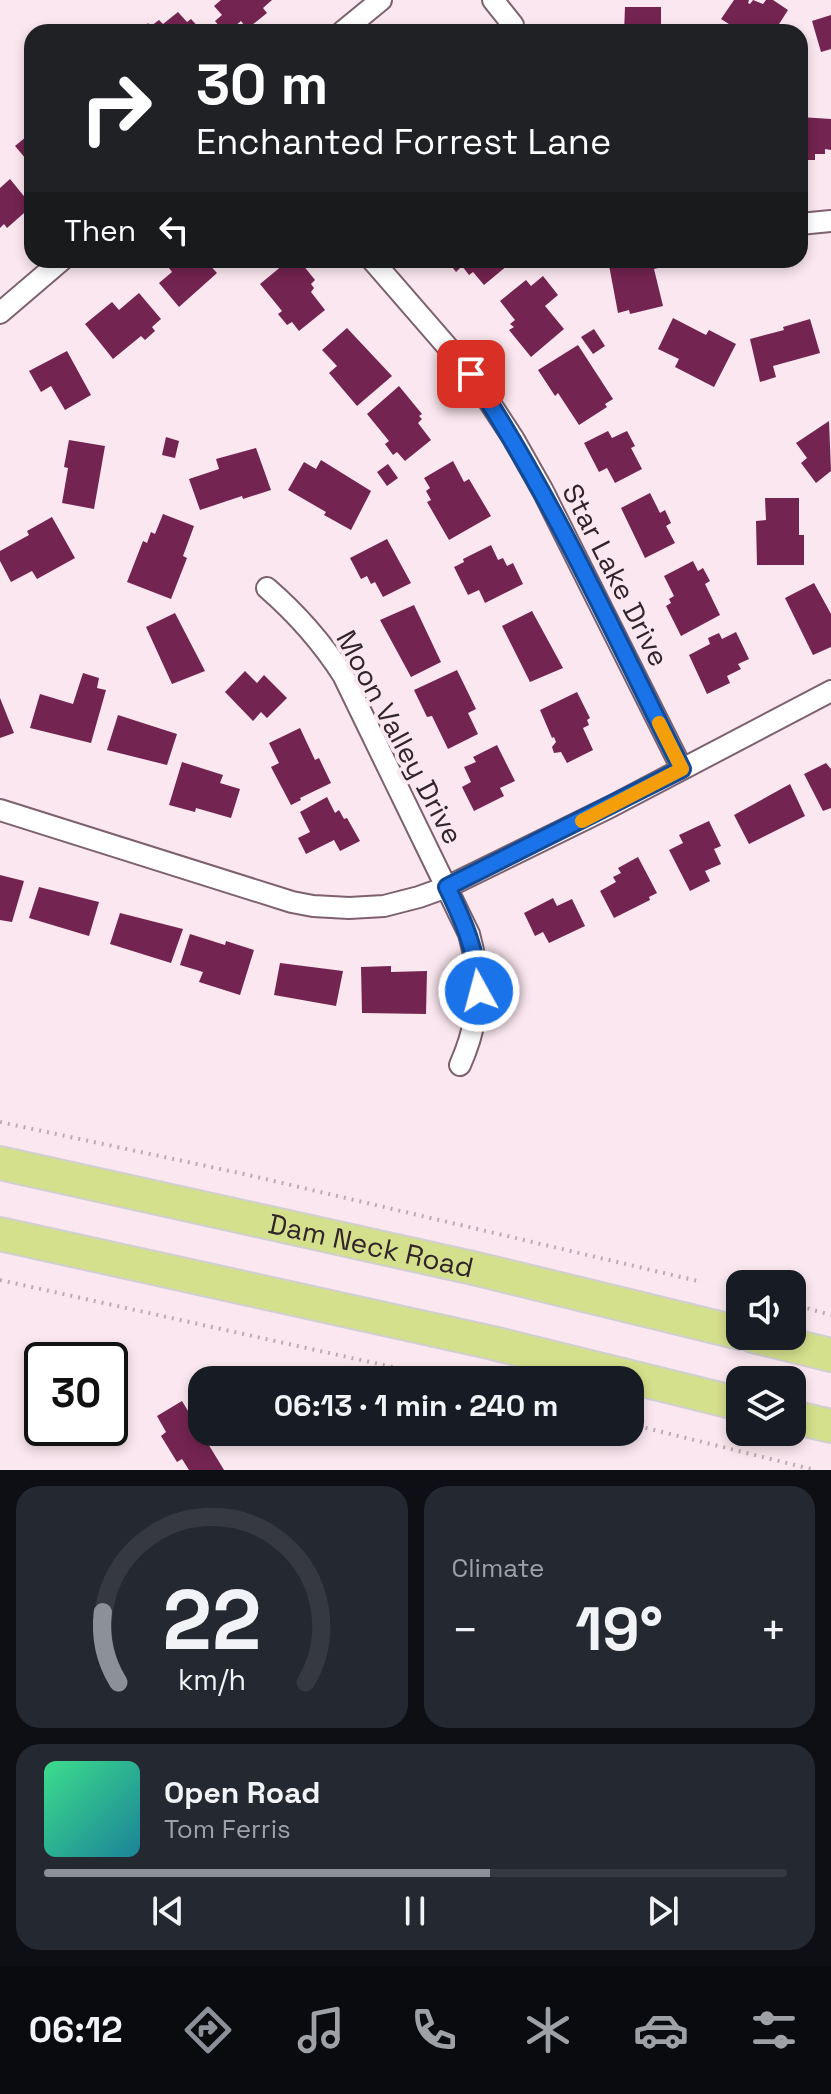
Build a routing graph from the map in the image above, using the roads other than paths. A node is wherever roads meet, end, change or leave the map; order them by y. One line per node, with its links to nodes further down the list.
1 (381, 0): 3 (street)
2 (493, 0): 4 (street)
3 (352, 24)
4 (512, 24)
5 (831, 221): 6 (street)
6 (808, 223)
7 (53, 268): 9 (street)
8 (379, 268): 12 (street, Star Lake Drive)
9 (0, 313)
10 (267, 588): 14 (street, Moon Valley Drive)
11 (831, 691): 12 (street)
12 (682, 769): 14 (street)
13 (0, 810): 14 (street)
14 (447, 887): 15 (street, Moon Valley Drive)
15 (460, 1065)
16 (0, 1163): 18 (main road, Dam Neck Road)
17 (0, 1234): 21 (main road)
18 (726, 1330)
19 (806, 1349): 20 (main road)
20 (831, 1355)
21 (726, 1401)
22 (806, 1420): 23 (main road)
23 (831, 1426)

